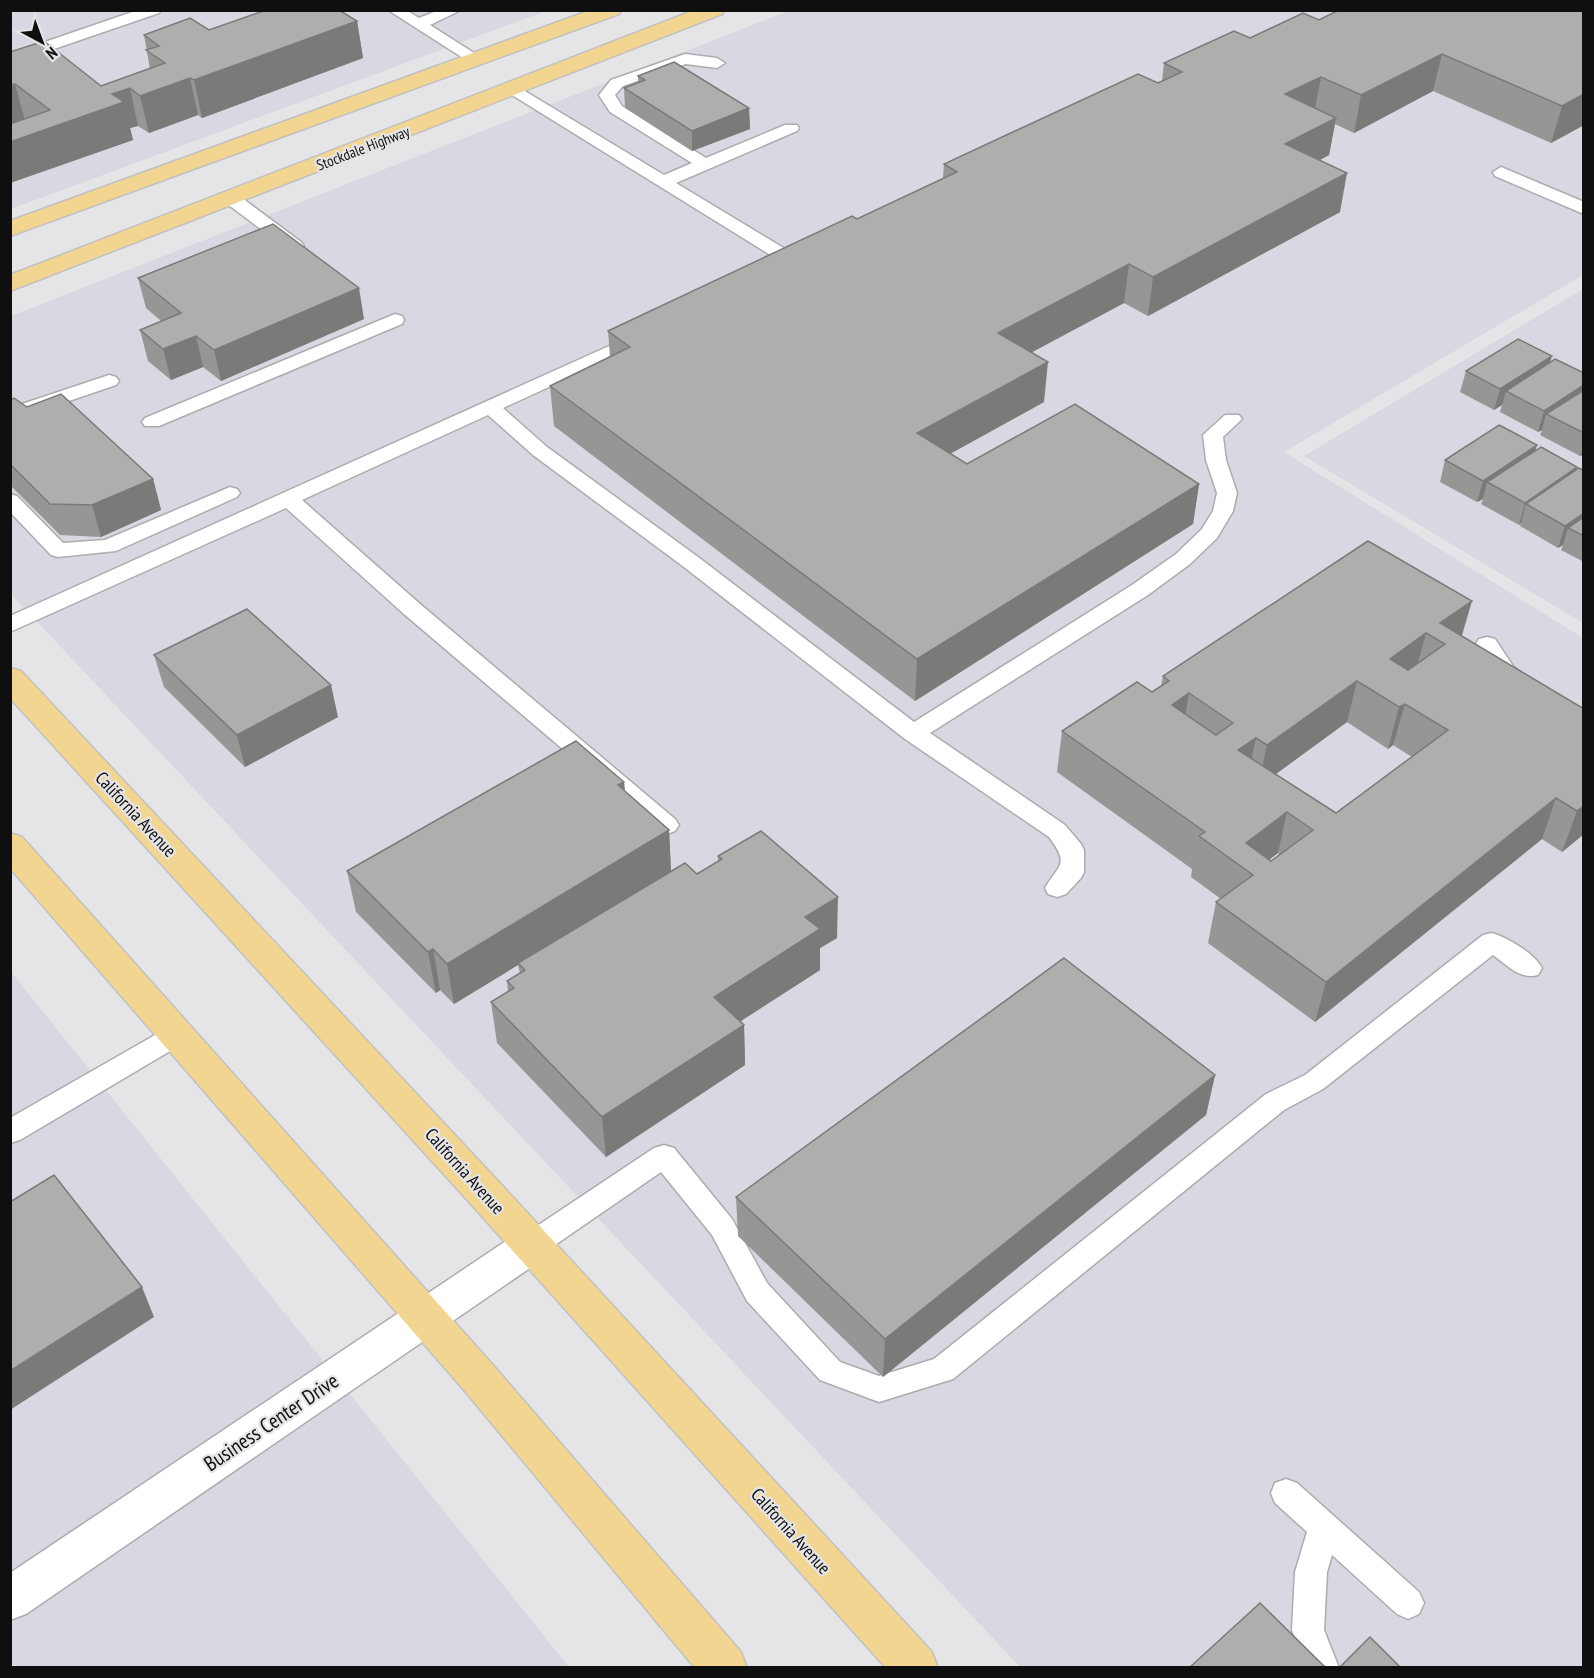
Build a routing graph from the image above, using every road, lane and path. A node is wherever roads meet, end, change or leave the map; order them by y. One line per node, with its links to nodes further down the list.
1 (154, 10): 7 (lane)
2 (395, 10): 6 (lane)
3 (454, 10): 6 (lane)
4 (715, 10): 10 (main road, Stockdale Highway)
5 (594, 13): 8 (main road)
6 (417, 24): 8 (lane)
7 (10, 59)
8 (477, 60): 17 (main road)
9 (717, 63): 12 (lane)
10 (512, 90): 14 (lane); 15 (main road, Stockdale Highway)
11 (791, 128): 12 (lane)
12 (705, 164): 14 (lane)
13 (1501, 172): 16 (lane)
14 (663, 182): 20 (lane)
15 (232, 199): 18 (lane); 22 (main road, Stockdale Highway)
16 (1584, 209)
17 (10, 229)
18 (305, 252)
19 (818, 255): 20 (lane)
20 (799, 264): 21 (lane)
21 (780, 273)
22 (10, 284)
23 (395, 320): 29 (lane)
24 (653, 332): 26 (lane)
25 (10, 398): 27 (lane)
26 (491, 408): 31 (lane); 37 (lane)
27 (10, 415)
28 (1232, 419): 37 (lane)
29 (152, 422)
30 (230, 493): 32 (lane)
31 (288, 499): 33 (lane); 38 (lane)
32 (10, 500)
33 (10, 625)
34 (1486, 644): 36 (lane)
35 (10, 678): 44 (main road, California Avenue)
36 (1533, 691)
37 (913, 733): 40 (lane)
38 (667, 825)
39 (10, 845): 42 (main road)
40 (1057, 888)
41 (1529, 968): 44 (lane)
42 (178, 1034): 43 (lane); 45 (main road)
43 (10, 1132)
44 (532, 1245): 45 (street, Business Center Drive); 51 (main road, California Avenue)
45 (426, 1318): 48 (street, Business Center Drive); 50 (main road)
46 (1286, 1493): 47 (lane)
47 (1324, 1528): 49 (lane); 52 (lane)
48 (10, 1599)
49 (1408, 1603)
50 (725, 1668)
51 (916, 1668)
52 (1323, 1668)

